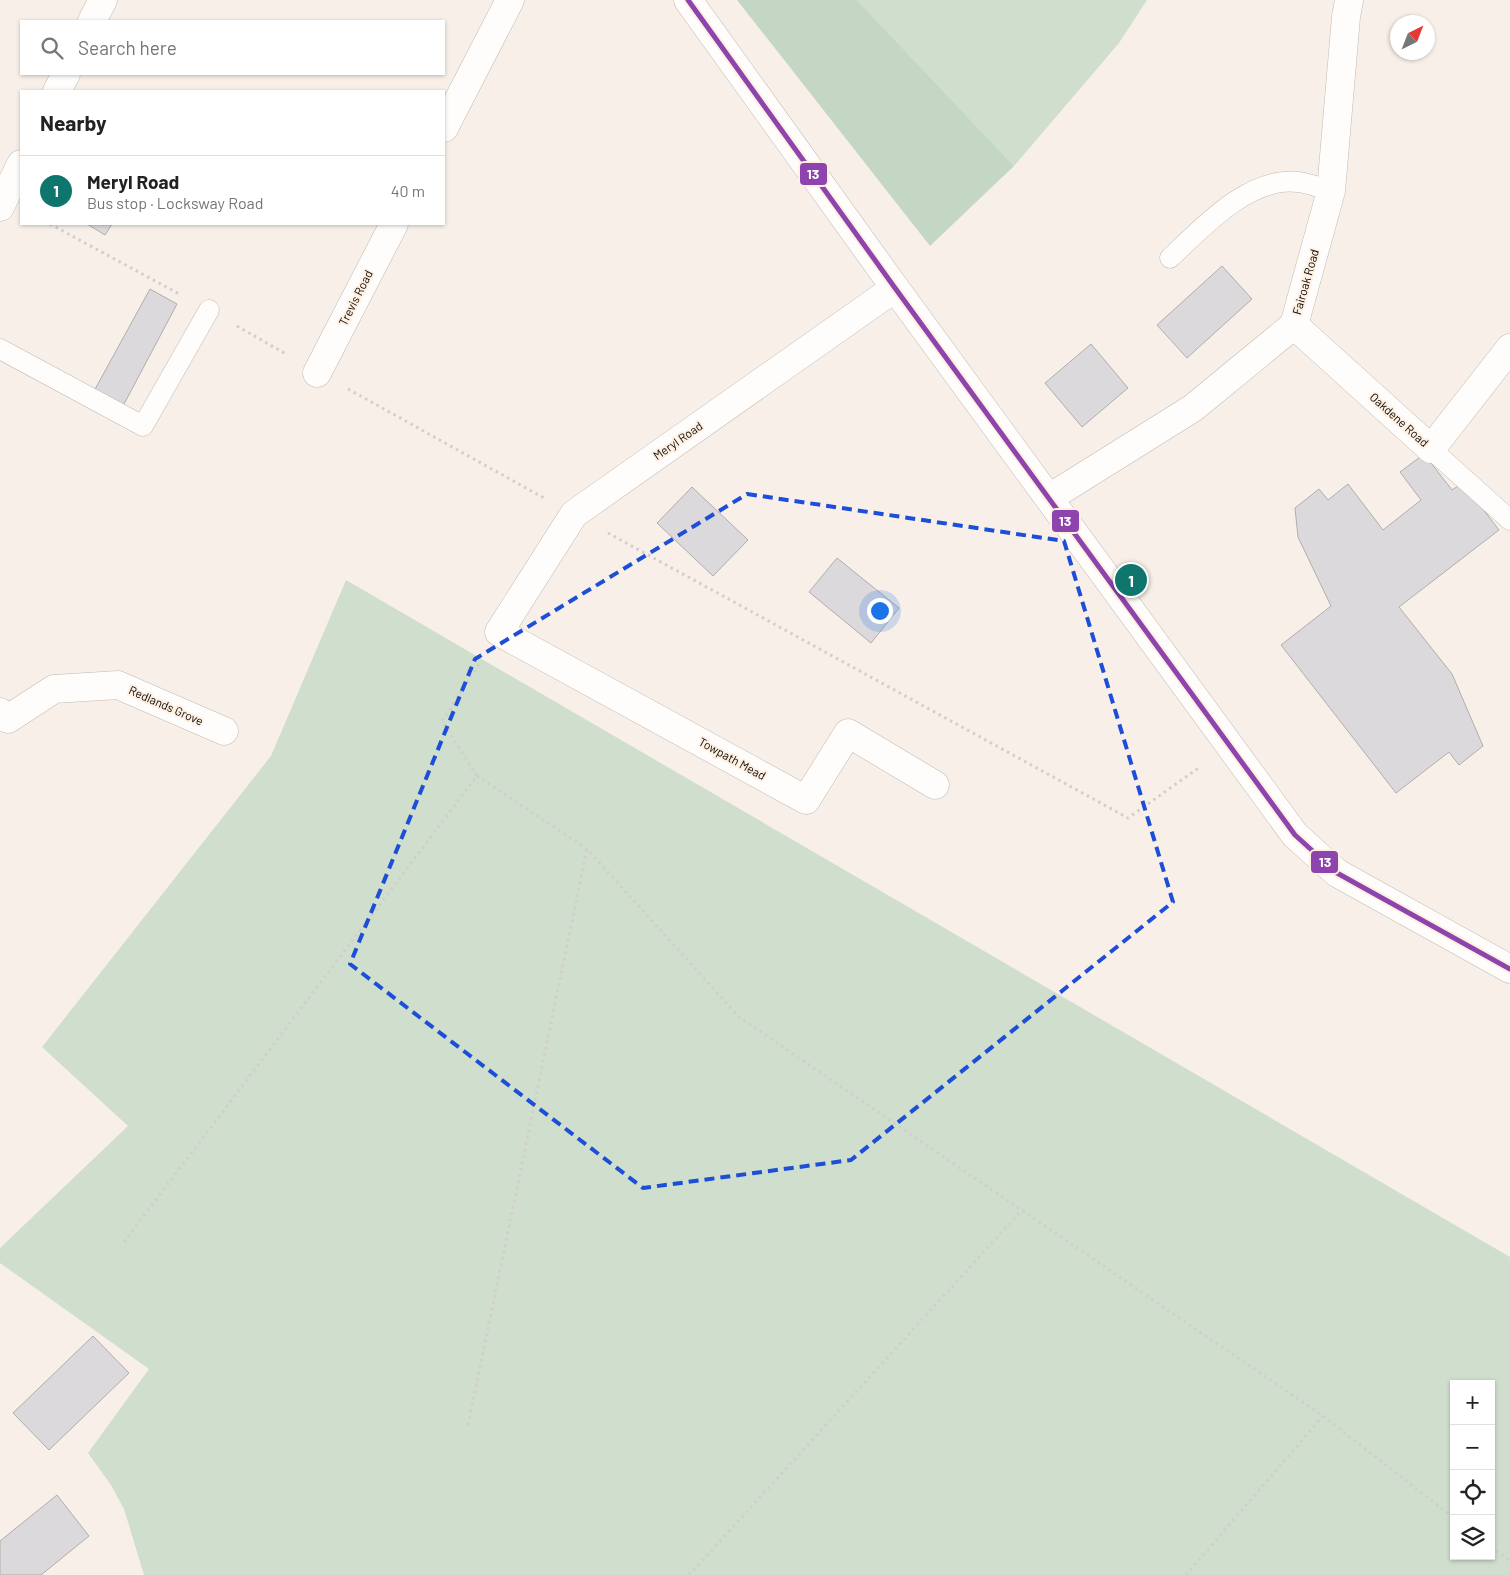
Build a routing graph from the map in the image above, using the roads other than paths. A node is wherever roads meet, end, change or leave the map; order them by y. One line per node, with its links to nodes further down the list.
1 (102, 0): 5 (street)
2 (510, 0): 8 (street)
3 (688, 0): 14 (street)
4 (1349, 0): 10 (street, Fairoak Road)
5 (92, 20)
6 (65, 75): 7 (street)
7 (58, 90)
8 (445, 126)
9 (20, 166): 11 (street)
10 (1331, 191): 13 (lane); 16 (street, Fairoak Road)
11 (0, 207)
12 (393, 225): 19 (street, Trevis Road)
13 (1170, 258)
14 (895, 288): 21 (street); 23 (street, Meryl Road)
15 (209, 310): 18 (lane)
16 (1294, 325): 20 (street, Oakdene Road); 21 (street, Fairoak Road)
17 (1510, 348): 20 (street, Oakdene Road)
18 (0, 349)
19 (317, 373)
20 (1431, 449): 22 (lane)
21 (1049, 498): 27 (street)
22 (1510, 520)
23 (499, 632): 26 (street, Towpath Mead)
24 (3, 722): 25 (street, Redlands Grove)
25 (224, 731)
26 (935, 785)
27 (1510, 969)

